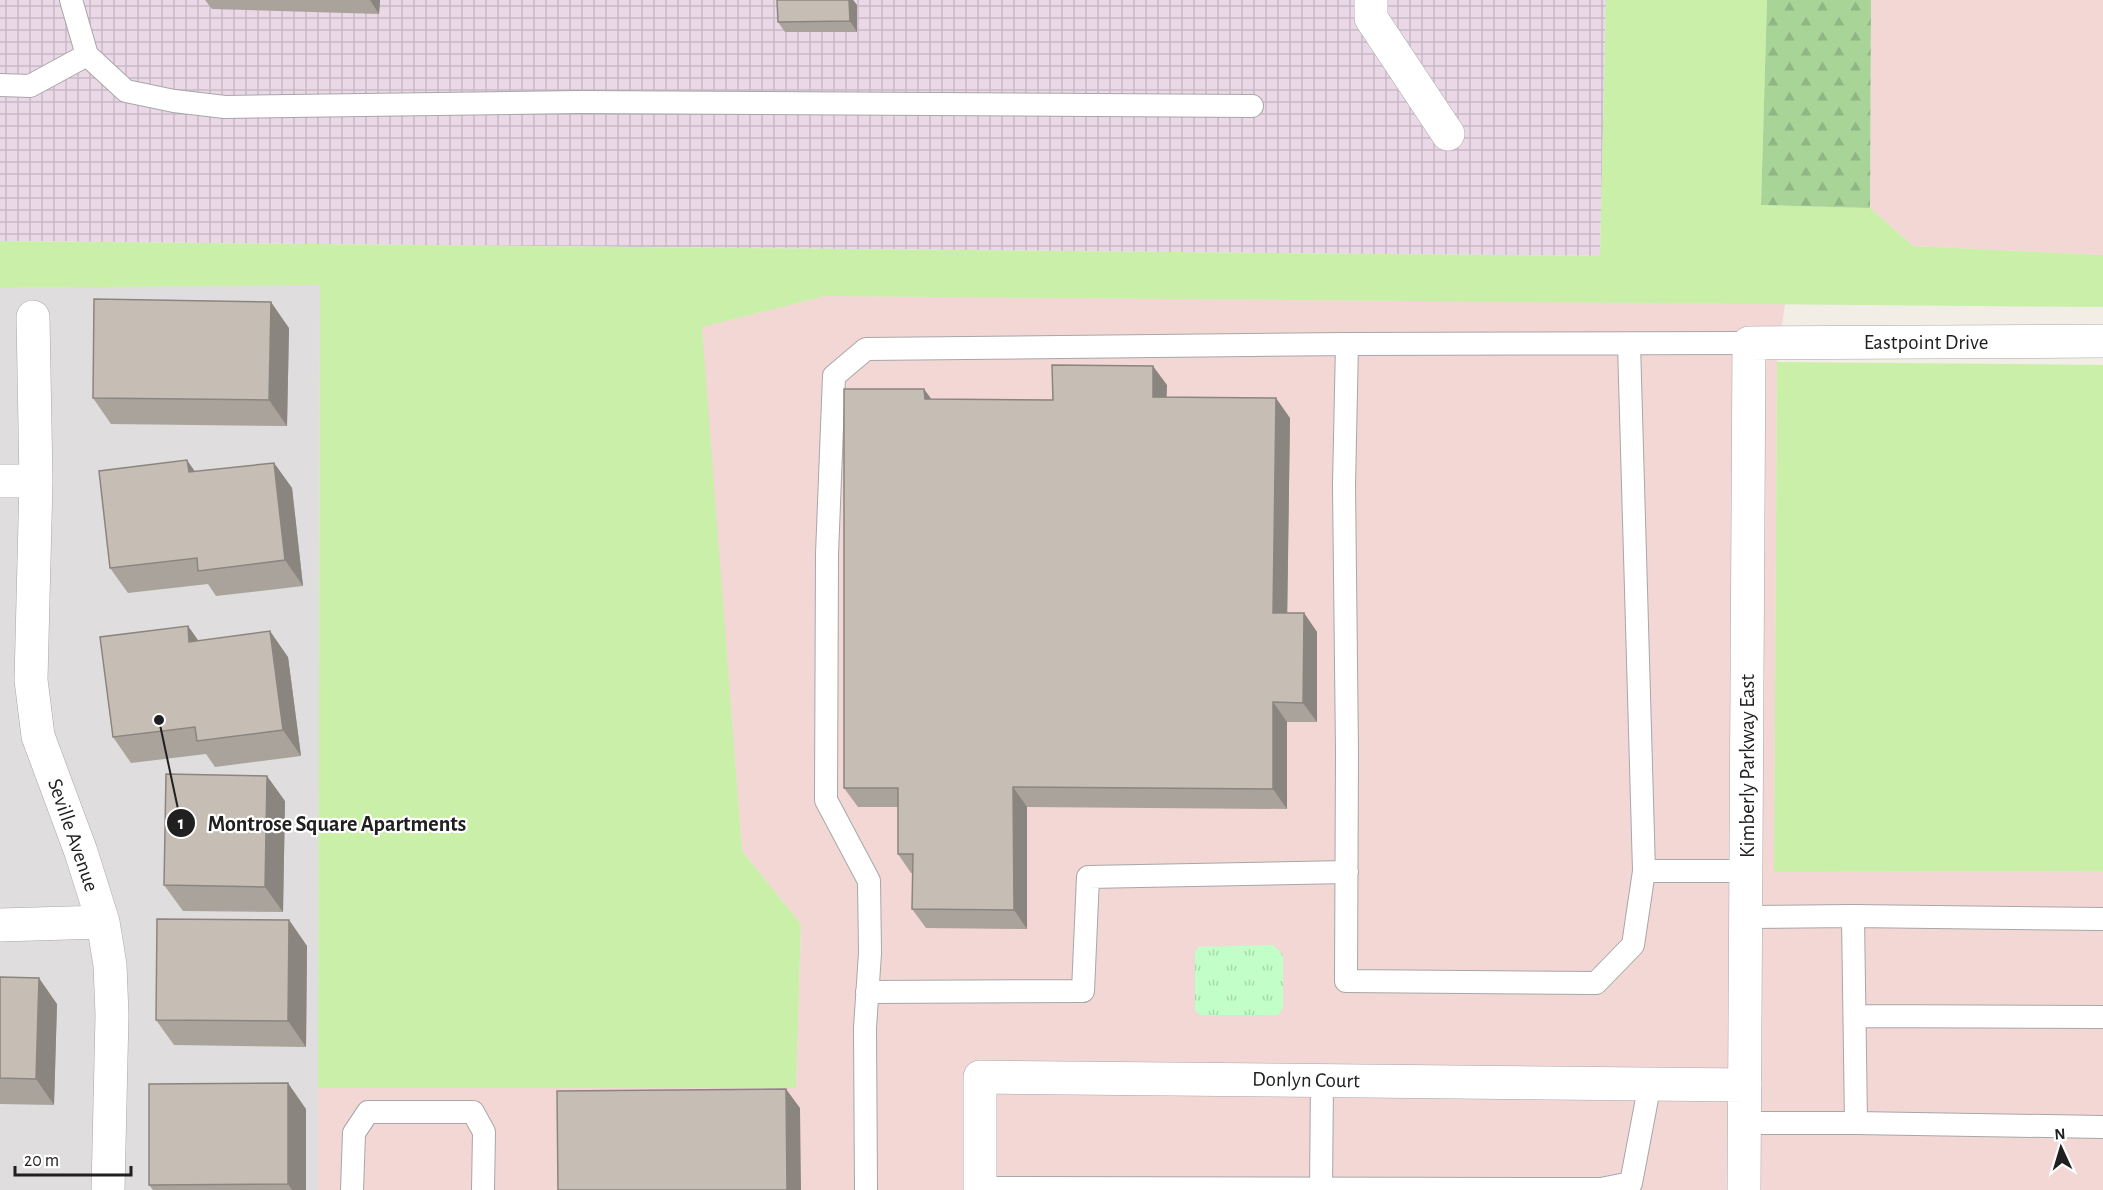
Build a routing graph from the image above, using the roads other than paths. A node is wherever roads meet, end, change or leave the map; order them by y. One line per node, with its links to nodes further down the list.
1 (71, 0): 3 (lane)
2 (1371, 0): 6 (street)
3 (87, 55): 4 (lane); 5 (lane)
4 (0, 85)
5 (1252, 106)
6 (1448, 134)
7 (33, 317): 12 (street, Seville Avenue)
8 (2103, 341): 9 (street, Eastpoint Drive)
9 (1749, 343): 11 (lane); 16 (street, Kimberly Parkway East)
10 (1347, 344): 11 (lane); 14 (lane); 22 (lane)
11 (1629, 344): 15 (lane)
12 (36, 481): 13 (street); 20 (street, Seville Avenue)
13 (0, 482)
14 (1347, 872): 15 (lane); 22 (lane)
15 (1644, 872): 16 (lane)
16 (1746, 872): 18 (street, Kimberly Parkway East)
17 (1853, 916): 18 (lane); 19 (lane); 23 (lane)
18 (1746, 917): 27 (street, Kimberly Parkway East)
19 (2103, 919)
20 (103, 922): 21 (street); 33 (street, Seville Avenue)
21 (0, 925)
22 (867, 992): 36 (lane)
23 (1855, 1016): 24 (lane); 29 (lane)
24 (2103, 1017)
25 (1322, 1081): 26 (street, Donlyn Court); 31 (street, Donlyn Court); 32 (lane)
26 (1650, 1083): 27 (street, Donlyn Court); 32 (lane)
27 (1745, 1084): 28 (street, Kimberly Parkway East)
28 (1744, 1123): 29 (lane); 37 (street, Kimberly Parkway East)
29 (1856, 1123): 30 (lane)
30 (2103, 1127)
31 (980, 1189): 32 (lane)
32 (1321, 1189)
33 (108, 1190)
34 (352, 1190): 35 (lane)
35 (483, 1190)
36 (866, 1190)
37 (1744, 1190)

